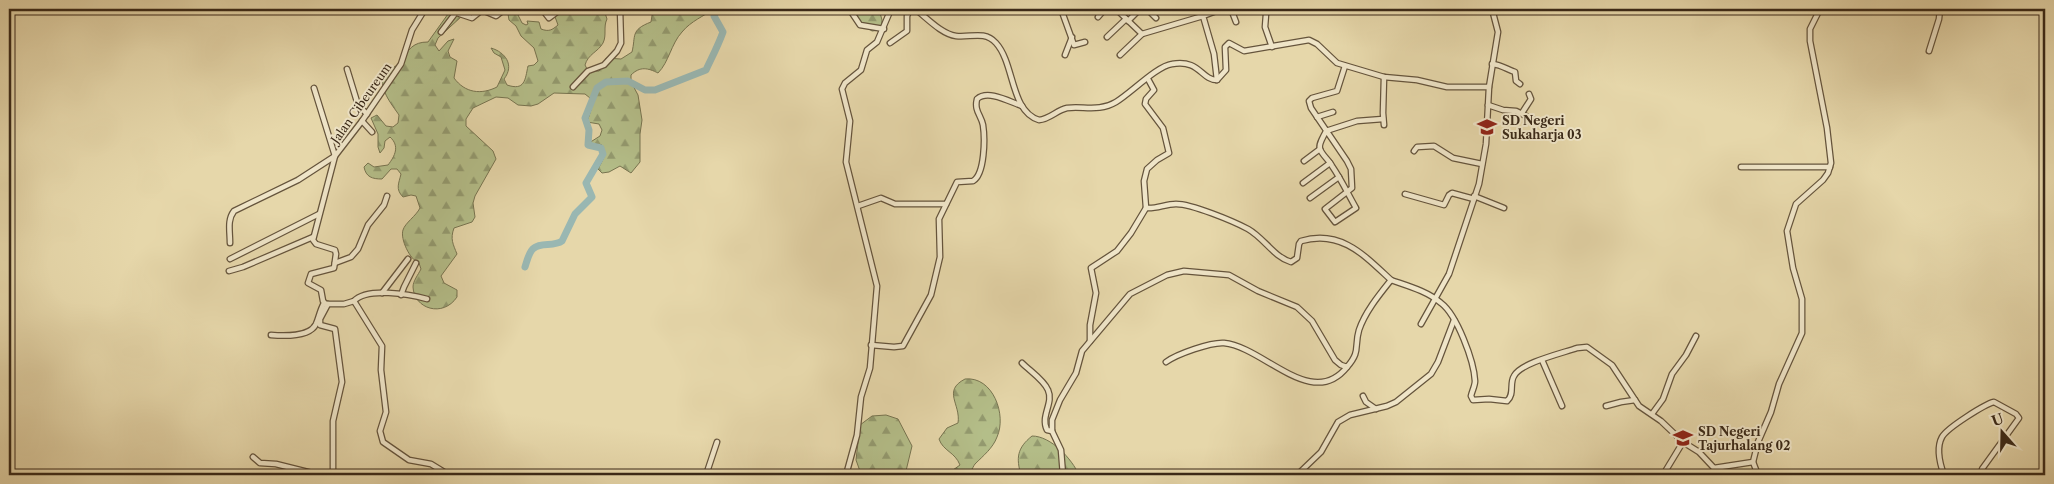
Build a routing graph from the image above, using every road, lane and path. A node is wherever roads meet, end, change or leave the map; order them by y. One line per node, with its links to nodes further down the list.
1 (14, 9): 26 (street)
2 (425, 9): 56 (street, Jalan Cibeureum)
3 (445, 9): 23 (street)
4 (505, 9): 23 (street)
5 (542, 9): 6 (street)
6 (556, 9)
7 (620, 9): 48 (street)
8 (851, 9): 30 (street)
9 (891, 9): 30 (street)
10 (910, 9): 36 (street)
11 (915, 9): 53 (street)
12 (1062, 9): 33 (street)
13 (1105, 9): 25 (street)
14 (1116, 9): 28 (street)
15 (1140, 9): 28 (street)
16 (1147, 9): 27 (street)
17 (1222, 9): 24 (street)
18 (1231, 9): 29 (street)
19 (1264, 9): 37 (street)
20 (1492, 9): 41 (street)
21 (1820, 9): 71 (street)
22 (1940, 9): 38 (street)
23 (456, 11): 31 (street)
24 (1203, 16): 32 (street); 46 (street)
25 (1098, 17)
26 (9, 18)
27 (1156, 18)
28 (1127, 20): 32 (street); 34 (street)
29 (1236, 22)
30 (884, 29): 80 (street)
31 (440, 32)
32 (1142, 34): 40 (street)
33 (1072, 37): 35 (street); 39 (street)
34 (1107, 37)
35 (1085, 42)
36 (890, 43)
37 (1272, 47): 42 (street); 46 (street)
38 (1930, 51)
39 (1065, 55)
40 (1120, 55)
41 (1492, 64): 47 (street); 50 (street)
42 (1345, 66): 44 (street); 57 (street)
43 (347, 69): 56 (street)
44 (1384, 77): 50 (street); 58 (street)
45 (1148, 79): 46 (street); 53 (street); 81 (street)
46 (1217, 80)
47 (1520, 84)
48 (573, 87)
49 (314, 88): 66 (street)
50 (1489, 88): 52 (street)
51 (1529, 94): 55 (street)
52 (1488, 105): 55 (street); 69 (street)
53 (1022, 106): 79 (street)
54 (1332, 112): 57 (street)
55 (1522, 113): 60 (street)
56 (367, 114): 59 (street, Jalan Cibeureum)
57 (1317, 117): 62 (street)
58 (1383, 119): 61 (street); 62 (street)
59 (362, 121): 63 (street); 66 (street, Jalan Cibeureum)
60 (1540, 123)
61 (1384, 125)
62 (1326, 131): 64 (street); 74 (street)
63 (372, 132)
64 (1320, 149): 67 (street); 68 (street)
65 (1414, 151): 69 (street)
66 (335, 156): 83 (street); 85 (street, Jalan Cibeureum)
67 (1304, 161)
68 (1330, 163): 72 (street); 73 (street)
69 (1482, 164): 77 (street)
70 (1741, 167): 71 (street)
71 (1830, 167): 118 (street)
72 (1339, 177): 74 (street); 78 (street)
73 (1303, 183)
74 (1347, 192): 74 (street)
75 (1405, 194): 77 (street)
76 (387, 196): 88 (street)
77 (1474, 197): 82 (street); 95 (street)
78 (1310, 198)
79 (946, 204): 80 (street); 103 (street)
80 (858, 206): 103 (street)
81 (1146, 208): 91 (street); 102 (street)
82 (1504, 208)
83 (320, 214): 84 (street); 86 (street)
84 (313, 237): 88 (street); 90 (street)
85 (230, 243)
86 (230, 259)
87 (408, 259): 92 (street)
88 (335, 263): 97 (street)
89 (416, 263): 93 (street)
90 (229, 272)
91 (1391, 280): 95 (street); 107 (street)
92 (382, 293): 93 (street); 96 (street)
93 (401, 295): 94 (street)
94 (427, 299)
95 (1436, 299): 98 (street); 99 (street)
96 (354, 301): 97 (street); 121 (street)
97 (326, 303): 100 (street); 120 (street)
98 (1454, 320): 104 (street); 112 (street)
99 (1421, 324)
100 (272, 335)
101 (1696, 336): 113 (street)
102 (1090, 341): 107 (street); 114 (street)
103 (871, 345): 123 (street)
104 (1542, 360): 109 (street); 110 (street)
105 (1166, 362): 107 (street)
106 (1022, 363): 114 (street)
107 (1348, 367)
108 (1363, 396): 112 (street)
109 (1635, 400): 111 (street); 113 (street)
110 (1562, 406)
111 (1606, 406)
112 (1376, 409): 125 (street)
113 (1652, 414): 116 (street)
114 (1052, 431): 124 (street)
115 (717, 442): 122 (street)
116 (1683, 442): 118 (street); 126 (street)
117 (253, 457): 119 (street)
118 (1753, 462): 127 (street)
119 (320, 475)
120 (333, 475)
121 (448, 475)
122 (706, 475)
123 (846, 475)
124 (1063, 475)
125 (1297, 475)
126 (1662, 475)
127 (1758, 475)
128 (1944, 475): 129 (street)
129 (1986, 475)

